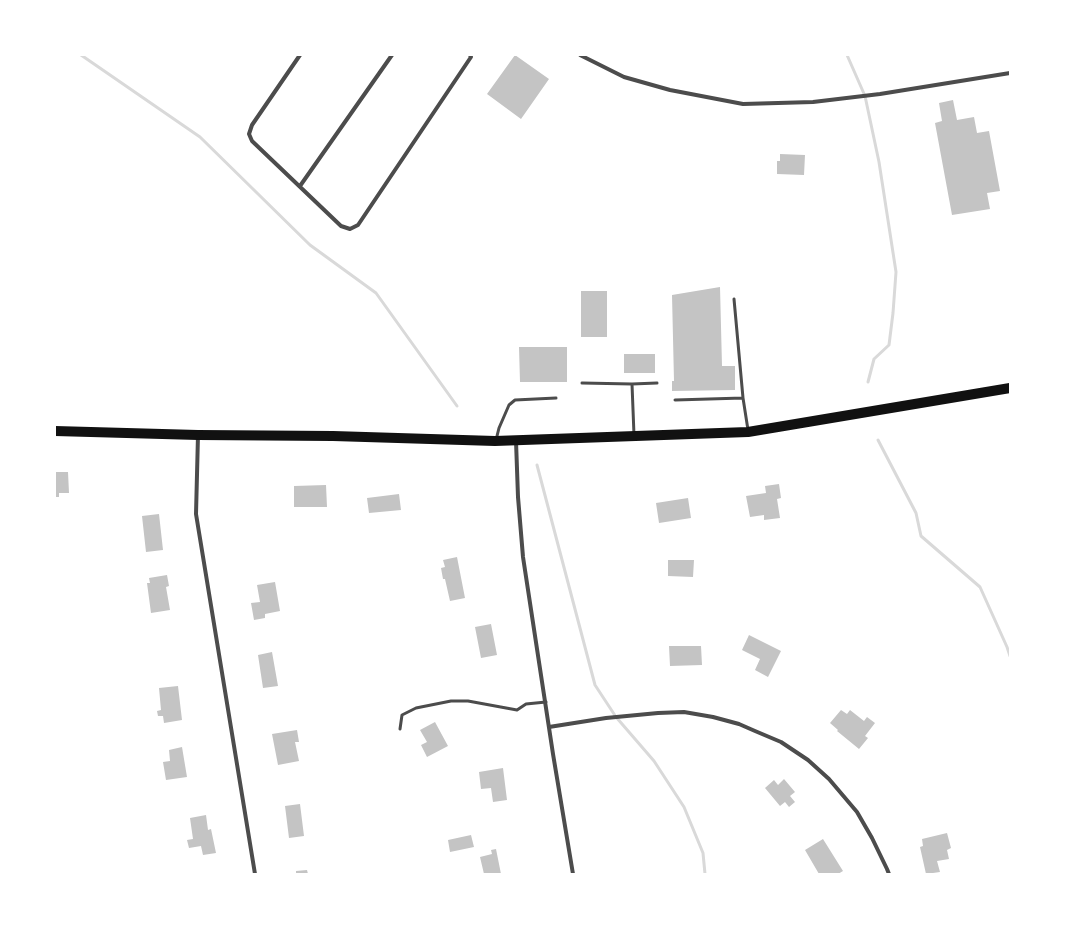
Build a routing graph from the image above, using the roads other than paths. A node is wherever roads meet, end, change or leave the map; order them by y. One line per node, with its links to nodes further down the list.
1 (300, 55): 6 (street)
2 (392, 55): 6 (street)
3 (470, 55): 6 (street)
4 (580, 55): 5 (street)
5 (1010, 73)
6 (300, 186)
7 (734, 299): 13 (lane)
8 (582, 383): 10 (lane)
9 (656, 383): 10 (lane)
10 (632, 384): 18 (lane)
11 (1010, 388): 16 (main road)
12 (556, 398): 19 (lane)
13 (743, 398): 14 (lane); 16 (lane)
14 (675, 400)
15 (55, 431): 17 (main road)
16 (748, 432): 18 (main road)
17 (198, 435): 19 (main road); 24 (street)
18 (634, 437): 20 (main road)
19 (495, 441): 20 (main road)
20 (516, 441): 21 (street)
21 (546, 702): 22 (street); 23 (lane)
22 (549, 727): 25 (street); 26 (street)
23 (400, 729)
24 (255, 874)
25 (573, 874)
26 (889, 874)

